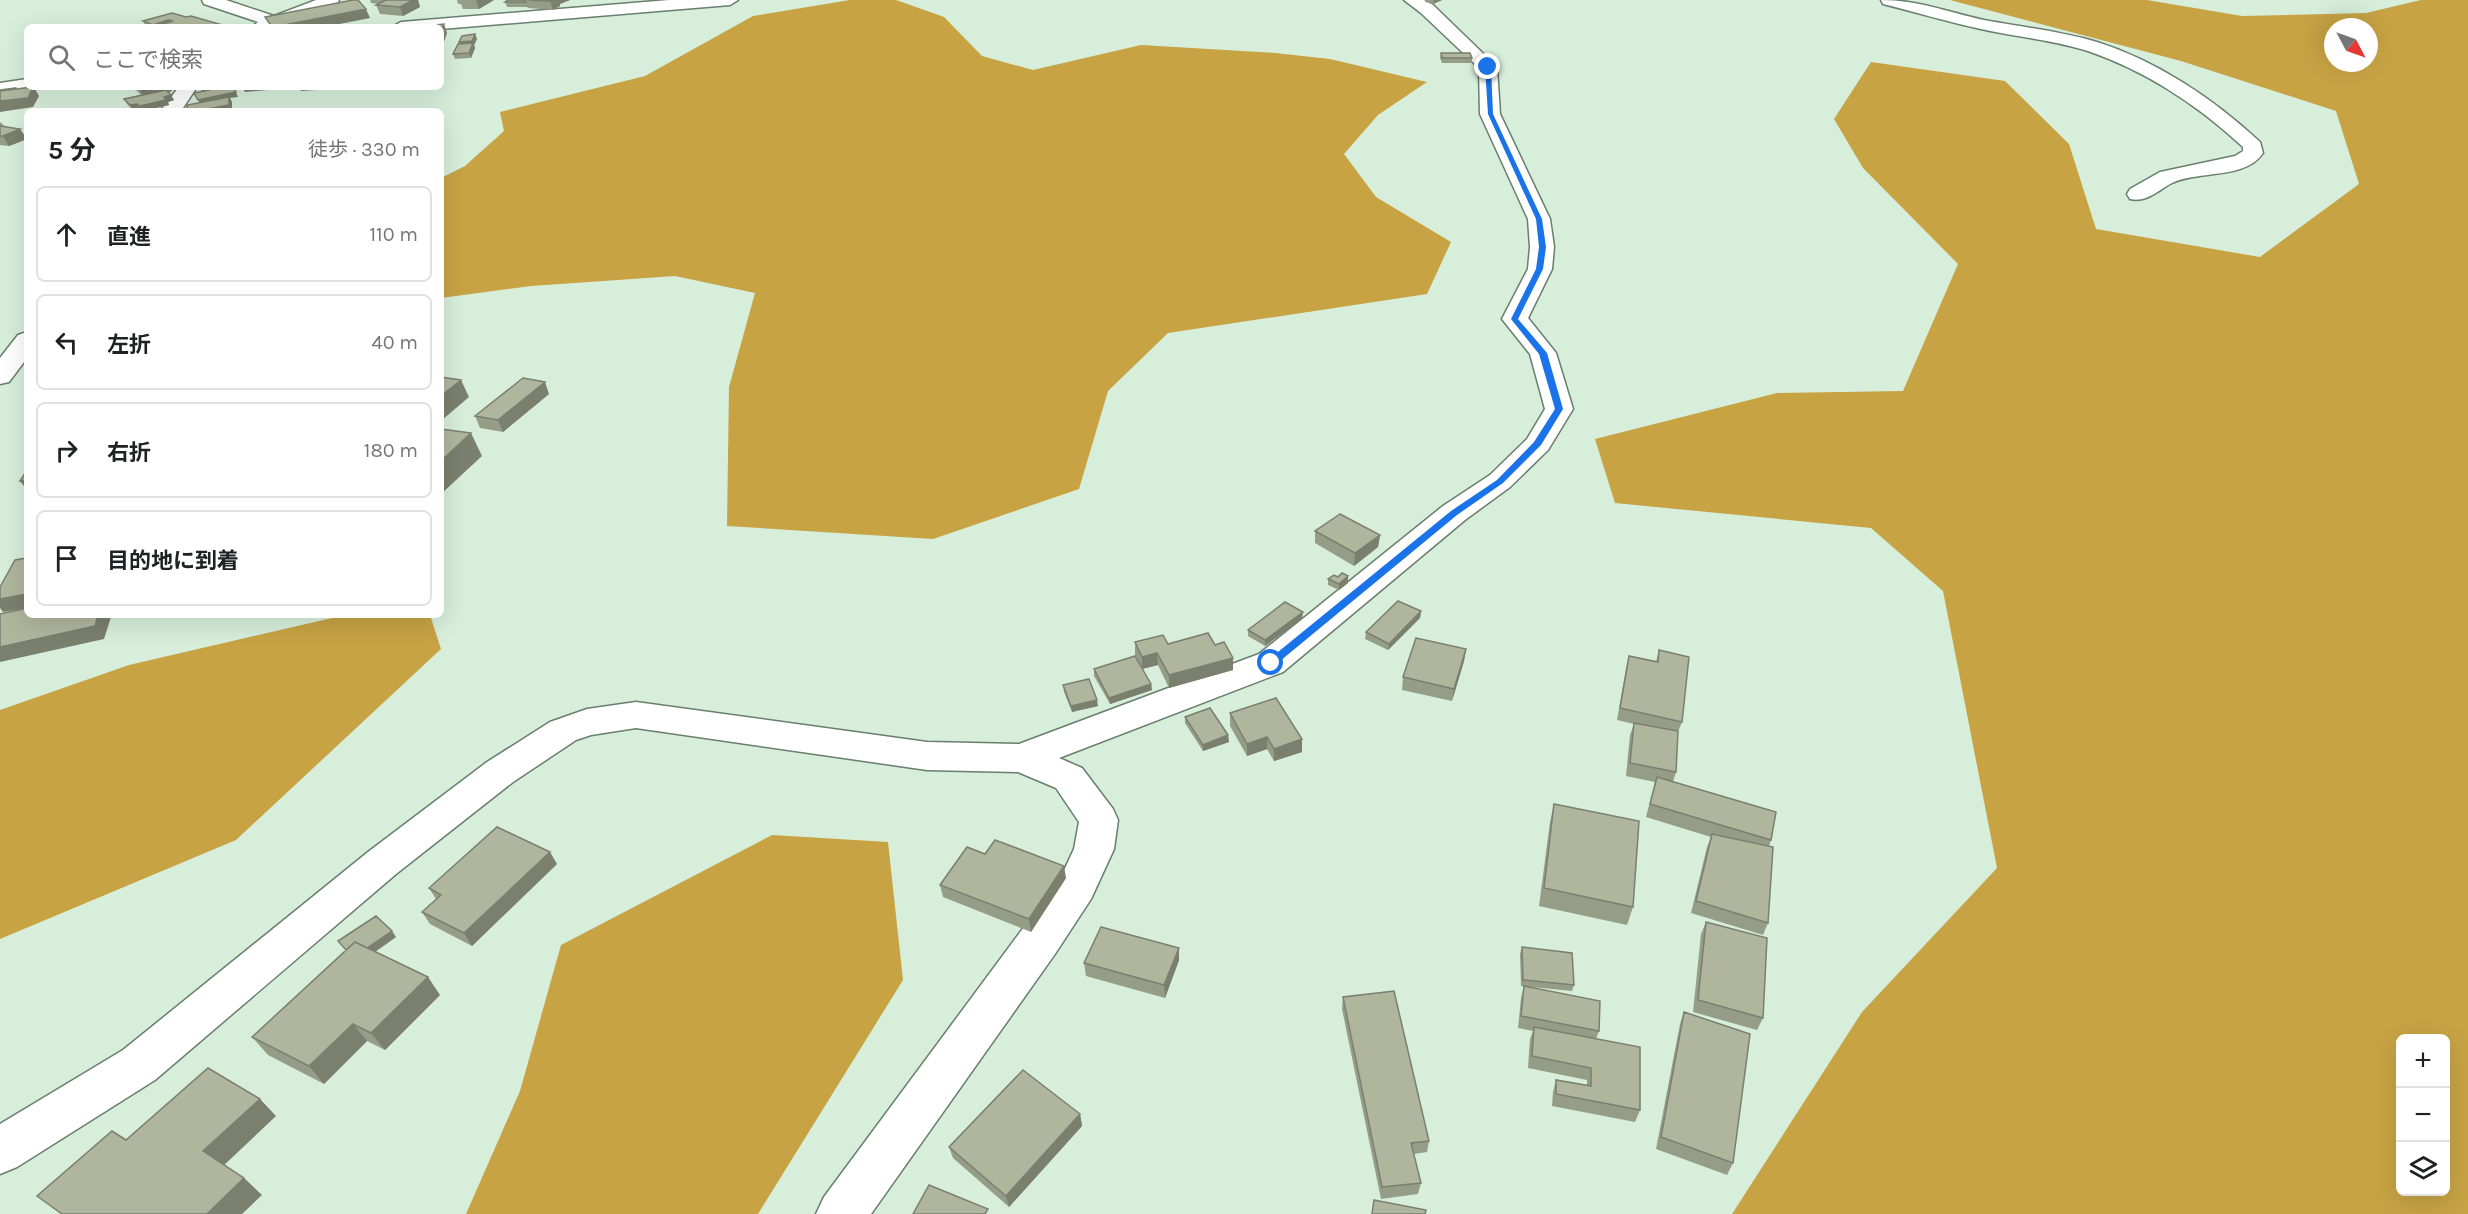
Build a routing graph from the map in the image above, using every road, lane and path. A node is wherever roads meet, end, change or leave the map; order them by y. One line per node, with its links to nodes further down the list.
1 (210, 0): 6 (street)
2 (331, 0): 6 (street)
3 (730, 0): 7 (street)
4 (1889, 0): 12 (street)
5 (1427, 4): 15 (street)
6 (268, 24)
7 (438, 24)
8 (24, 85): 9 (street)
9 (0, 89)
10 (186, 90): 11 (street)
11 (173, 108)
12 (2138, 194)
13 (24, 344): 14 (street)
14 (0, 376)
15 (1021, 758): 16 (street); 17 (street)
16 (0, 1151)
17 (841, 1214)

